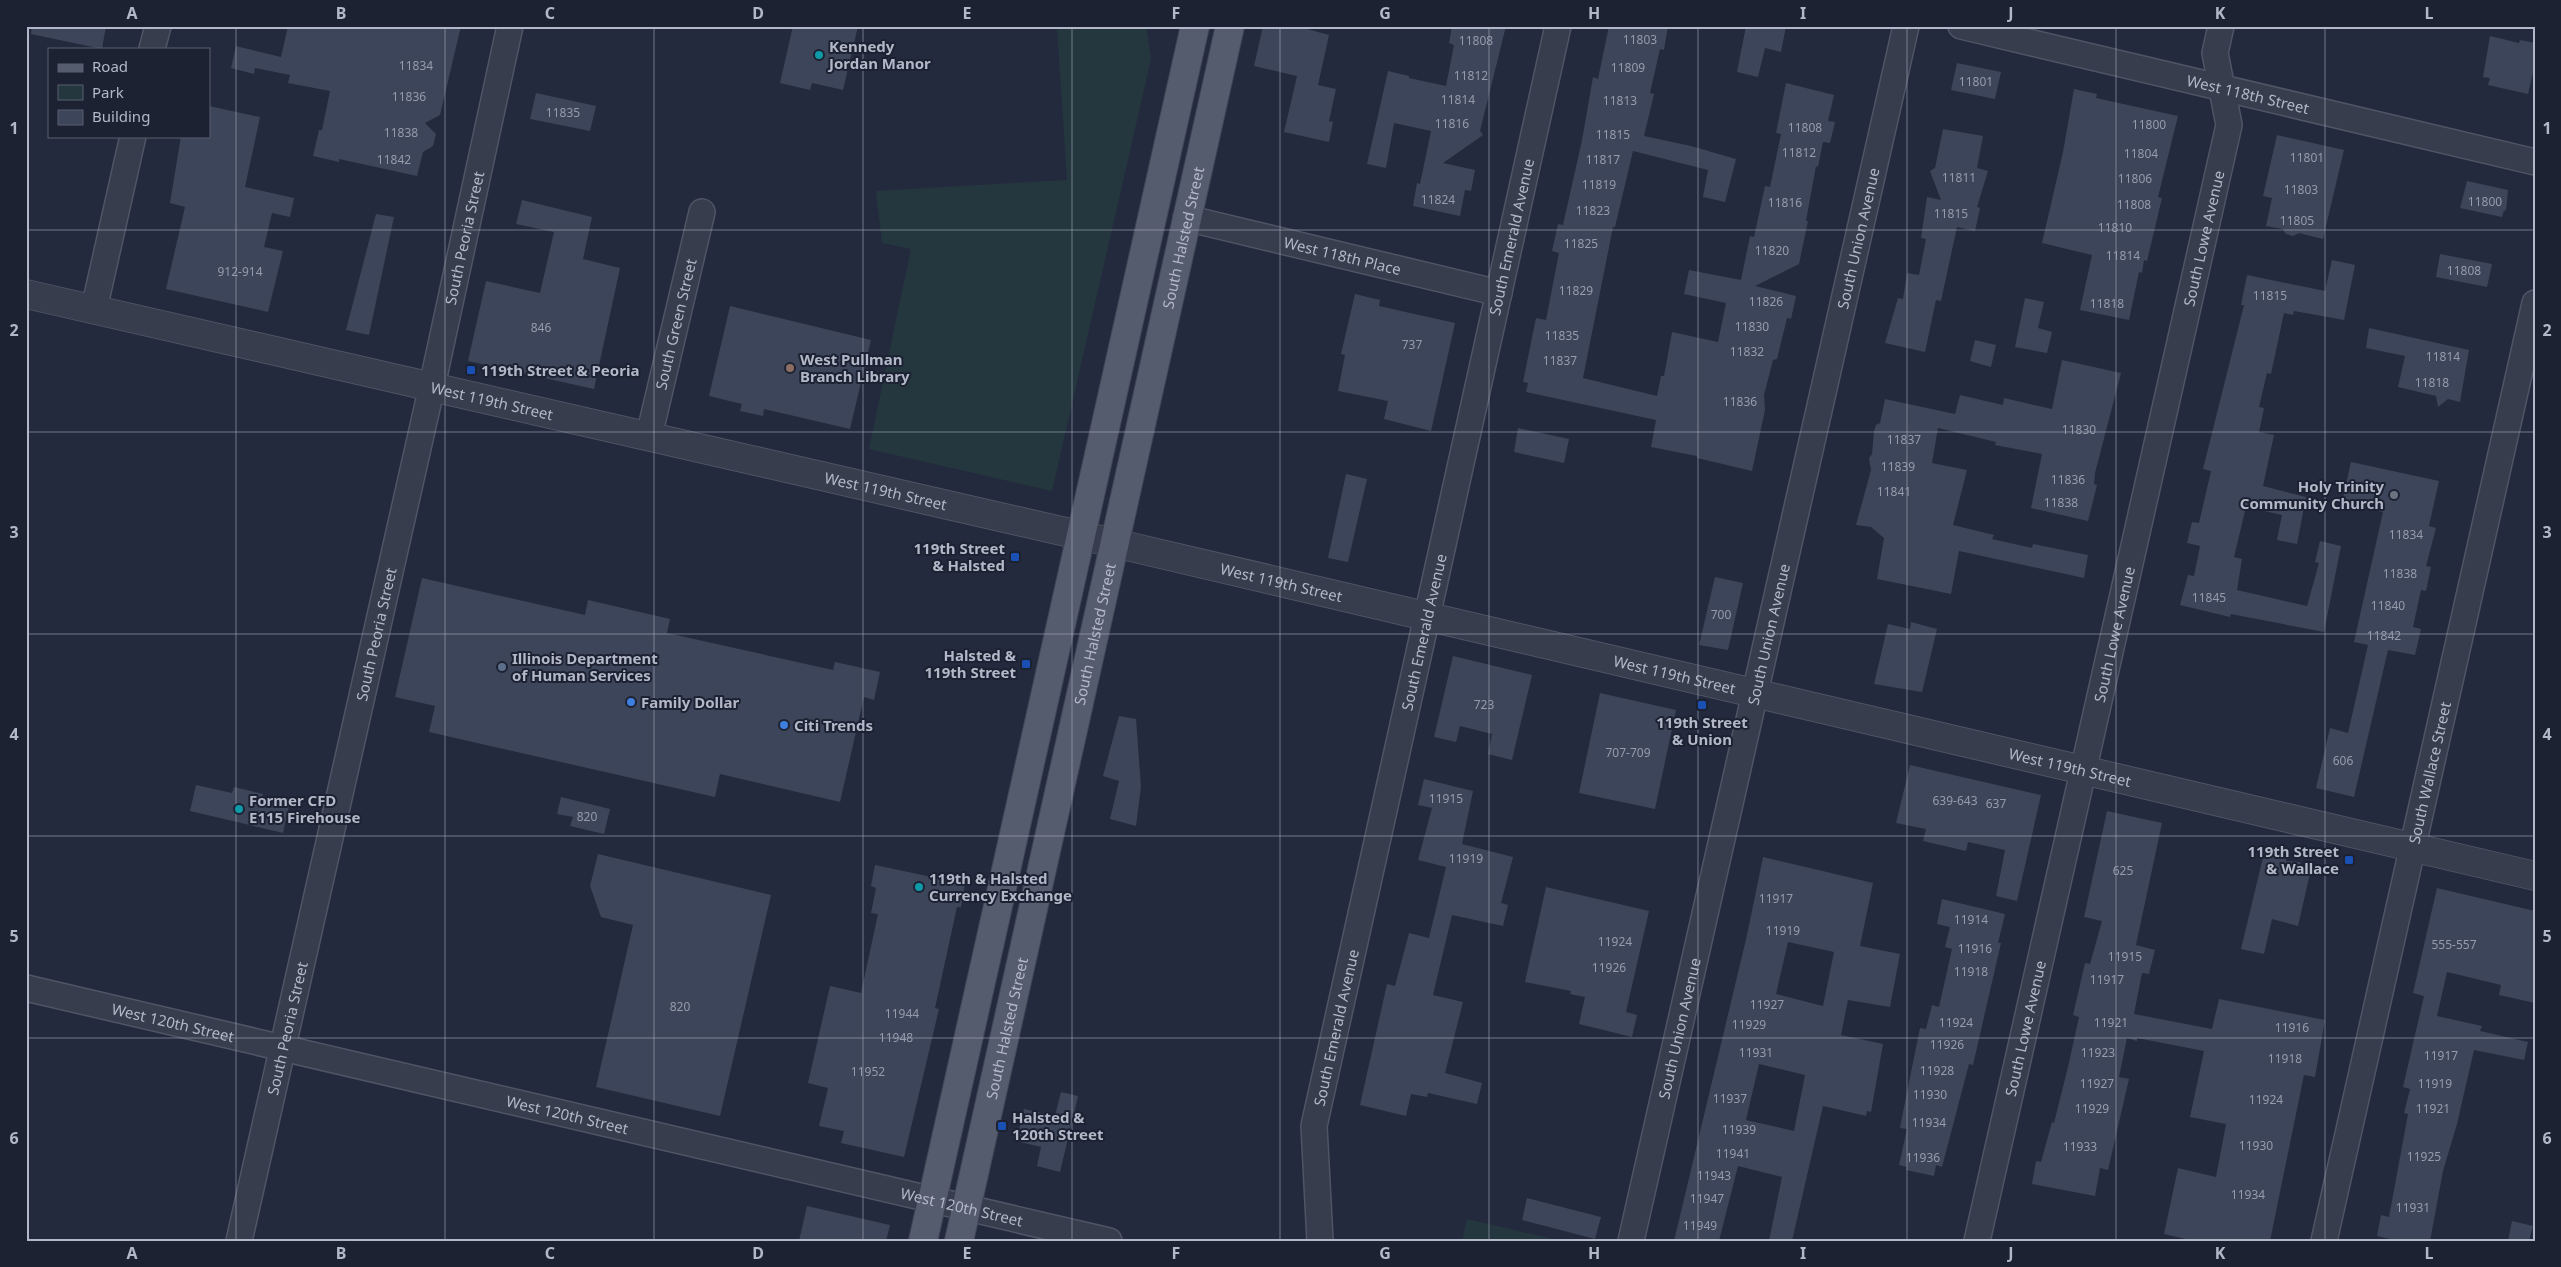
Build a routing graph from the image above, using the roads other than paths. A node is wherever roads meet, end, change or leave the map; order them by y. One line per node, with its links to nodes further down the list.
1 (158, 26): 9 (street)
2 (510, 26): 19 (street, South Peoria Street)
3 (1195, 26): 21 (main road)
4 (1230, 26): 14 (main road, South Halsted Street)
5 (1558, 26): 15 (street, South Emerald Avenue)
6 (1906, 26): 24 (street, South Union Avenue)
7 (1961, 26): 10 (street, West 118th Street)
8 (2221, 26): 10 (street, South Lowe Avenue)
9 (152, 48)
10 (2222, 87): 12 (street, West 118th Street); 25 (street, South Lowe Avenue)
11 (133, 138): 18 (street)
12 (2535, 162)
13 (702, 212): 20 (street, South Green Street)
14 (1186, 218): 15 (street, West 118th Place); 22 (main road, South Halsted Street)
15 (1499, 293): 23 (street, South Emerald Avenue)
16 (26, 294): 18 (street, West 119th Street)
17 (2535, 303): 26 (street, South Wallace Street)
18 (94, 309): 19 (street, West 119th Street)
19 (432, 386): 20 (street, West 119th Street); 29 (street, South Peoria Street)
20 (649, 436): 21 (street, West 119th Street)
21 (1080, 535): 22 (street, West 119th Street); 30 (main road)
22 (1114, 543): 23 (street, West 119th Street); 31 (main road, South Halsted Street)
23 (1427, 616): 24 (street, West 119th Street); 36 (street, South Emerald Avenue)
24 (1755, 693): 25 (street, West 119th Street); 37 (street, South Union Avenue)
25 (2084, 770): 26 (street, West 119th Street); 38 (street, South Lowe Avenue)
26 (2413, 847): 27 (street, West 119th Street); 39 (street, South Wallace Street)
27 (2535, 876)
28 (26, 988): 29 (street, West 120th Street)
29 (283, 1046): 30 (street, West 120th Street); 32 (street, South Peoria Street)
30 (932, 1199): 31 (street, West 120th Street); 33 (main road)
31 (966, 1207): 34 (main road, South Halsted Street); 35 (street, West 120th Street)
32 (239, 1241)
33 (923, 1241)
34 (959, 1241)
35 (1109, 1241)
36 (1320, 1241)
37 (1631, 1241)
38 (1977, 1241)
39 (2324, 1241)

